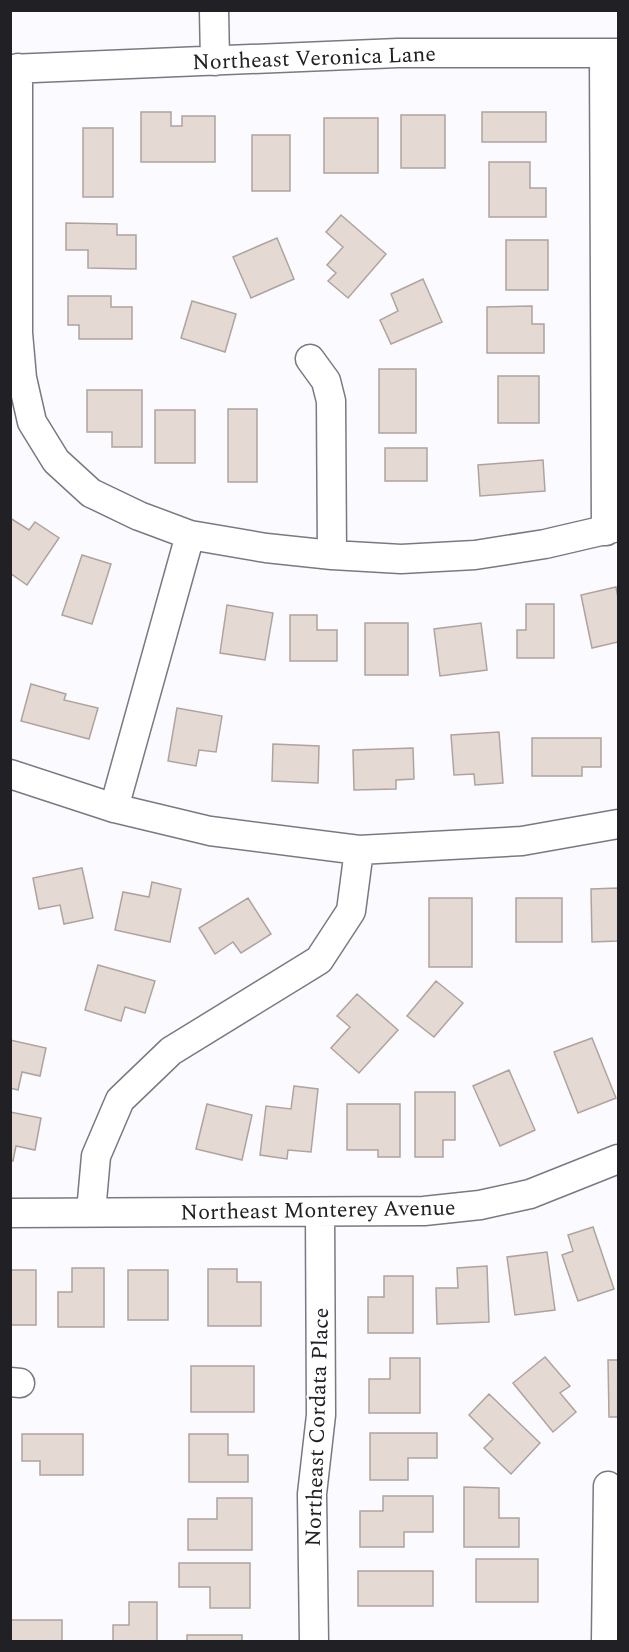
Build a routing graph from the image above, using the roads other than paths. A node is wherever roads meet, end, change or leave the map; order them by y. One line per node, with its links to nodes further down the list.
1 (214, 10): 3 (street)
2 (611, 53): 3 (street, Northeast Veronica Lane); 6 (street)
3 (215, 61): 4 (street, Northeast Veronica Lane)
4 (14, 68): 7 (street)
5 (310, 359): 8 (street)
6 (612, 529): 8 (street)
7 (190, 535): 8 (street); 10 (street)
8 (332, 555)
9 (10, 774): 10 (street)
10 (114, 808): 12 (street)
11 (618, 824): 12 (street)
12 (358, 850): 14 (street)
13 (618, 1159): 15 (street, Northeast Monterey Avenue)
14 (91, 1212): 15 (street, Northeast Monterey Avenue); 16 (street, Northeast Monterey Avenue)
15 (320, 1212): 18 (street, Northeast Cordata Place)
16 (10, 1213)
17 (609, 1486): 19 (street)
18 (314, 1641)
19 (606, 1641)

